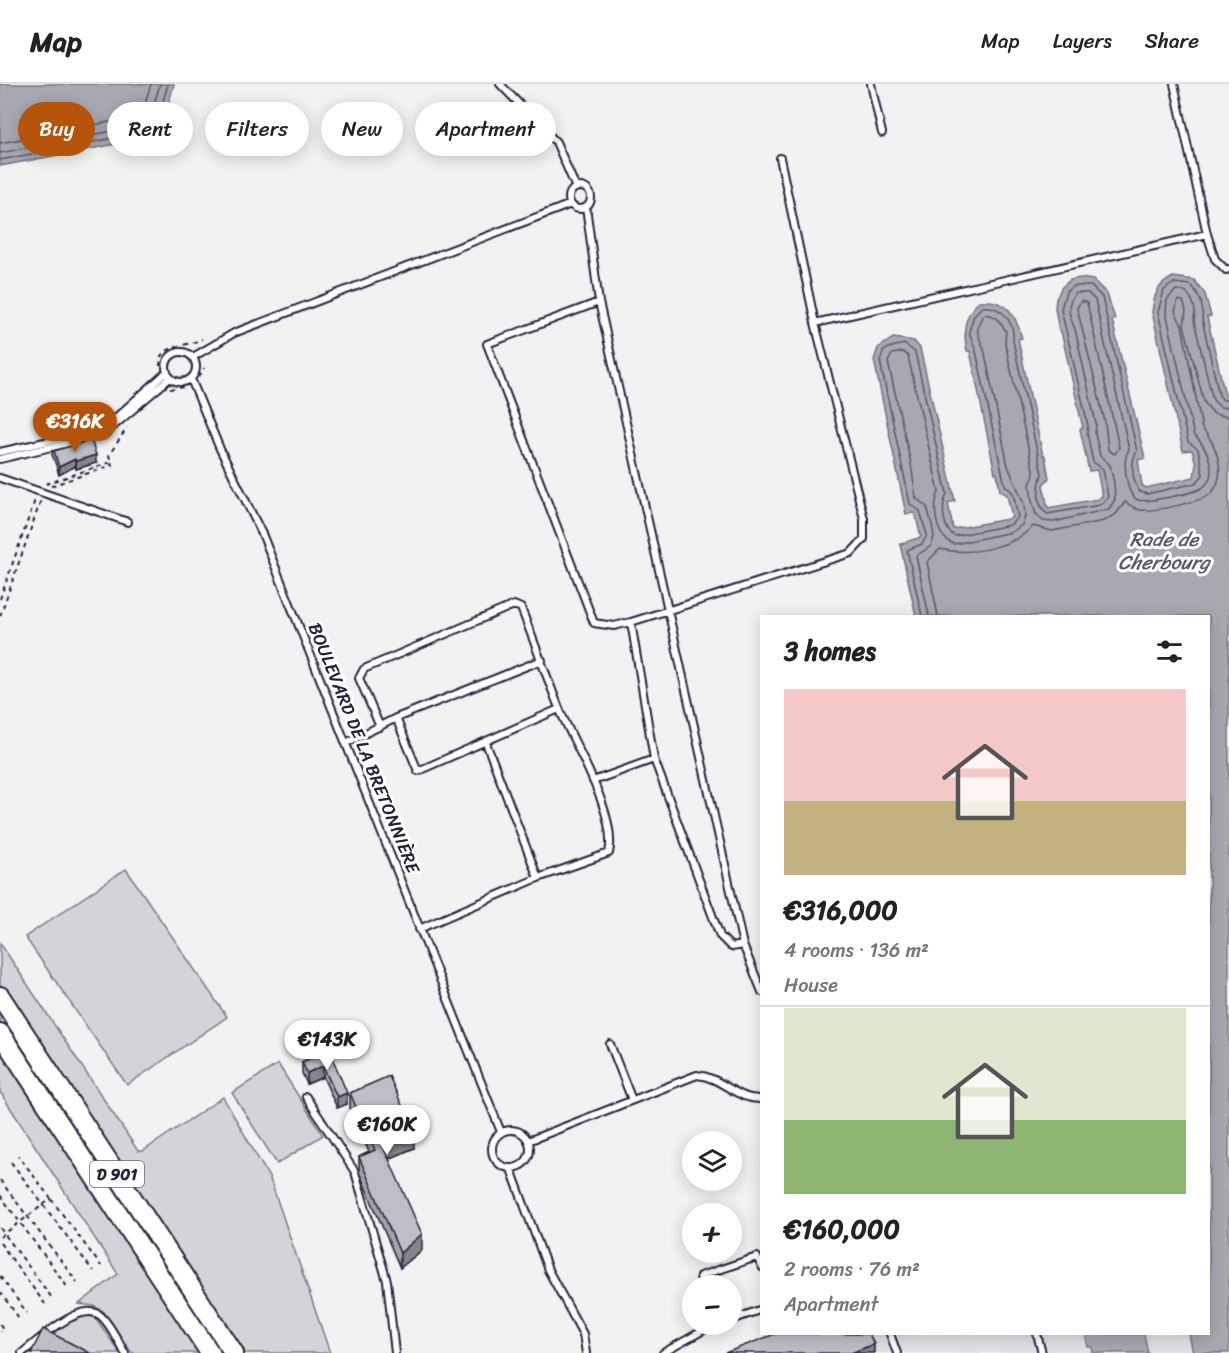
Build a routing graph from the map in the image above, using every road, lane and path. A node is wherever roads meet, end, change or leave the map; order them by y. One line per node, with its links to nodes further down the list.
1 (501, 84): 6 (lane)
2 (872, 84): 4 (lane)
3 (1174, 84): 9 (lane)
4 (882, 133)
5 (780, 158): 12 (lane)
6 (576, 188): 7 (lane); 8 (lane)
7 (571, 204): 8 (lane); 13 (lane)
8 (586, 207): 11 (lane)
9 (1208, 234): 10 (lane); 12 (lane)
10 (1229, 269)
11 (598, 302): 22 (lane); 24 (lane)
12 (815, 323): 22 (lane)
13 (193, 357): 14 (lane); 15 (lane)
14 (168, 375): 15 (lane); 16 (lane); 17 (lane)
15 (191, 379): 29 (lane, BOULEVARD DE LA BRETONNIÈRE)
16 (0, 452)
17 (0, 459)
18 (0, 478): 19 (lane)
19 (40, 493): 19 (path); 20 (lane); 21 (path); 23 (path)
20 (128, 522)
21 (0, 599)
22 (667, 611): 24 (lane); 35 (lane)
23 (0, 616)
24 (631, 622): 31 (lane)
25 (542, 660): 26 (lane); 27 (lane); 28 (lane)
26 (560, 709): 30 (lane); 32 (lane)
27 (396, 718): 28 (lane); 30 (lane)
28 (380, 727): 29 (lane)
29 (346, 743): 34 (lane, BOULEVARD DE LA BRETONNIÈRE)
30 (486, 743): 33 (lane)
31 (654, 759): 32 (lane); 35 (lane)
32 (593, 781): 33 (lane)
33 (538, 878): 34 (lane)
34 (419, 929): 43 (lane, BOULEVARD DE LA BRETONNIÈRE)
35 (743, 945): 36 (lane)
36 (760, 987)
37 (0, 996): 80 (main road, D 901)
38 (0, 1033): 79 (main road, D 901)
39 (610, 1044): 42 (lane)
40 (306, 1097): 81 (lane)
41 (760, 1099): 42 (lane)
42 (632, 1100): 44 (lane)
43 (501, 1132): 44 (lane); 47 (lane)
44 (528, 1141): 47 (lane)
45 (18, 1155): 50 (path)
46 (11, 1162): 51 (path)
47 (511, 1169): 82 (lane)
48 (0, 1180): 52 (path)
49 (0, 1195): 53 (path)
50 (51, 1199): 51 (path); 59 (path)
51 (44, 1204): 52 (path); 60 (path)
52 (27, 1216): 53 (path); 63 (path)
53 (21, 1222): 55 (path); 64 (path)
54 (0, 1228): 55 (path)
55 (4, 1234): 56 (path); 66 (path)
56 (0, 1237)
57 (0, 1243): 67 (path)
58 (760, 1263): 61 (lane)
59 (100, 1266)
60 (93, 1271)
61 (703, 1275)
62 (0, 1276): 69 (path)
63 (77, 1282)
64 (68, 1288)
65 (0, 1292): 71 (path)
66 (52, 1298)
67 (45, 1304)
68 (760, 1310): 70 (lane)
69 (27, 1313)
70 (742, 1316)
71 (19, 1318)
72 (0, 1324): 73 (path)
73 (0, 1331)
74 (695, 1335): 83 (lane)
75 (890, 1335): 84 (lane)
76 (1037, 1335): 85 (lane)
77 (22, 1353): 78 (lane)
78 (125, 1353)
79 (210, 1353)
80 (234, 1353)
81 (395, 1353)
82 (586, 1353)
83 (663, 1353)
84 (897, 1353)
85 (1042, 1353)

